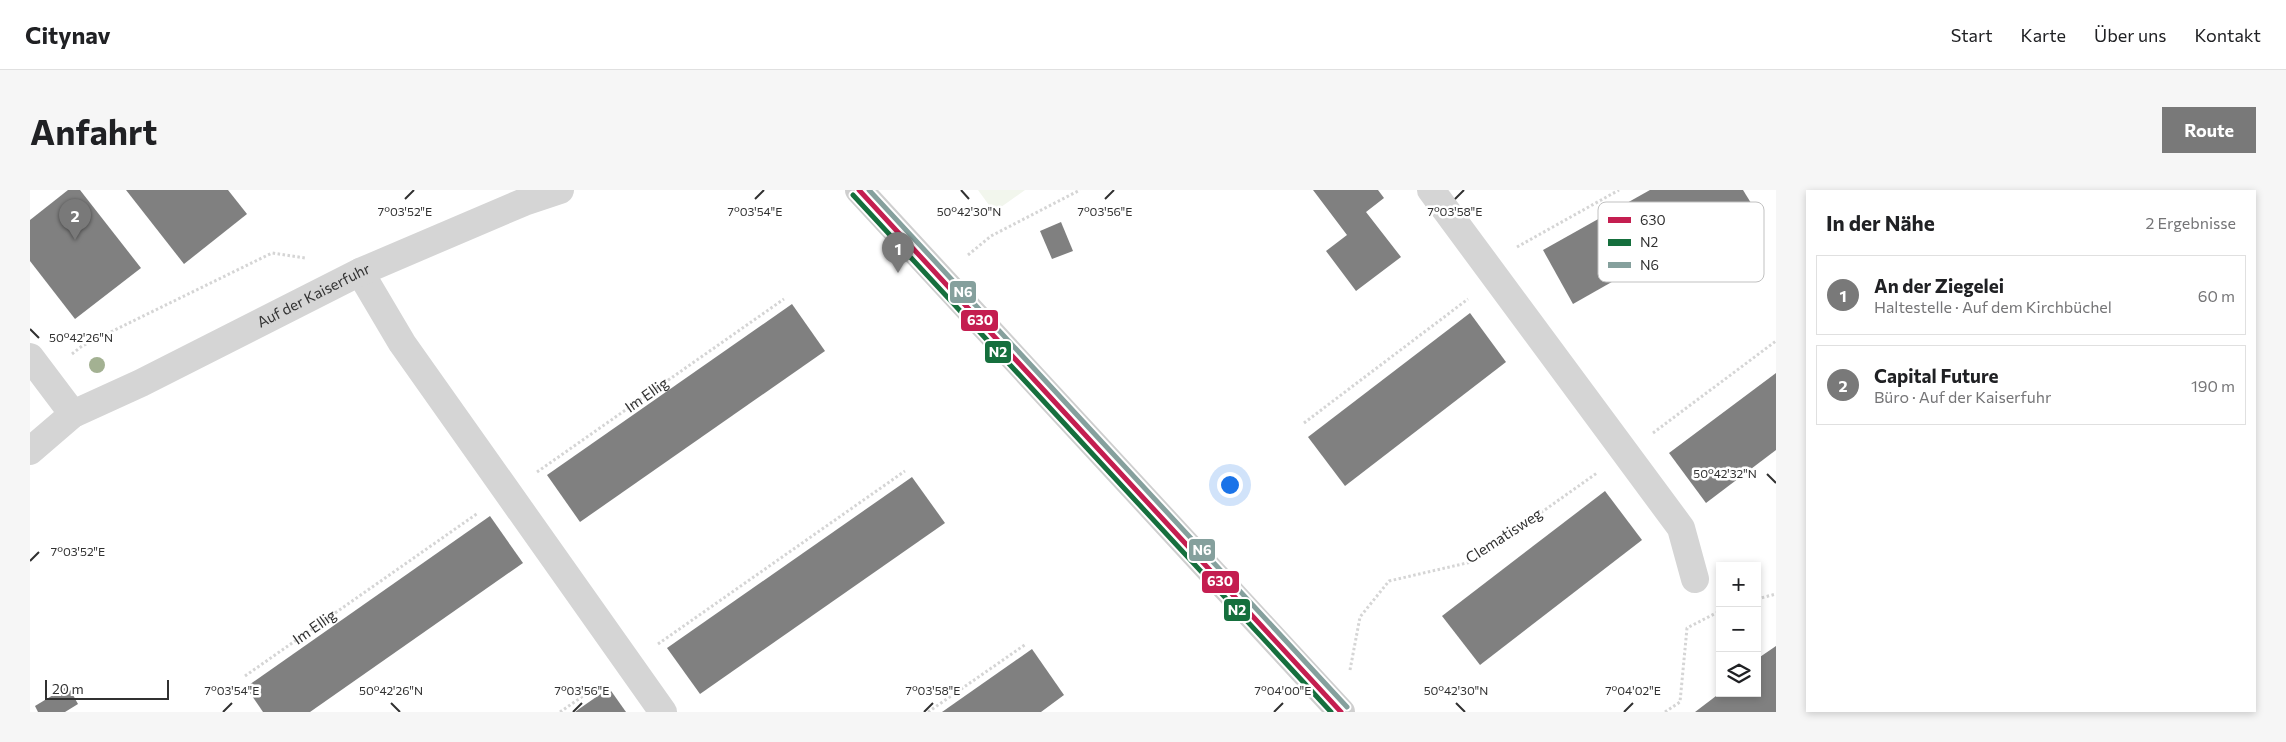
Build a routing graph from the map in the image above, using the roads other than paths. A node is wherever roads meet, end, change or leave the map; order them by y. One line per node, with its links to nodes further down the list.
1 (560, 190): 4 (street, Auf der Kaiserfuhr)
2 (859, 190): 10 (street)
3 (1431, 190): 8 (street)
4 (360, 272): 6 (street, Auf der Kaiserfuhr); 9 (street)
5 (37, 367): 6 (street)
6 (73, 414): 7 (street, Auf der Kaiserfuhr)
7 (30, 451)
8 (1696, 579)
9 (663, 712)
10 (1341, 712)

